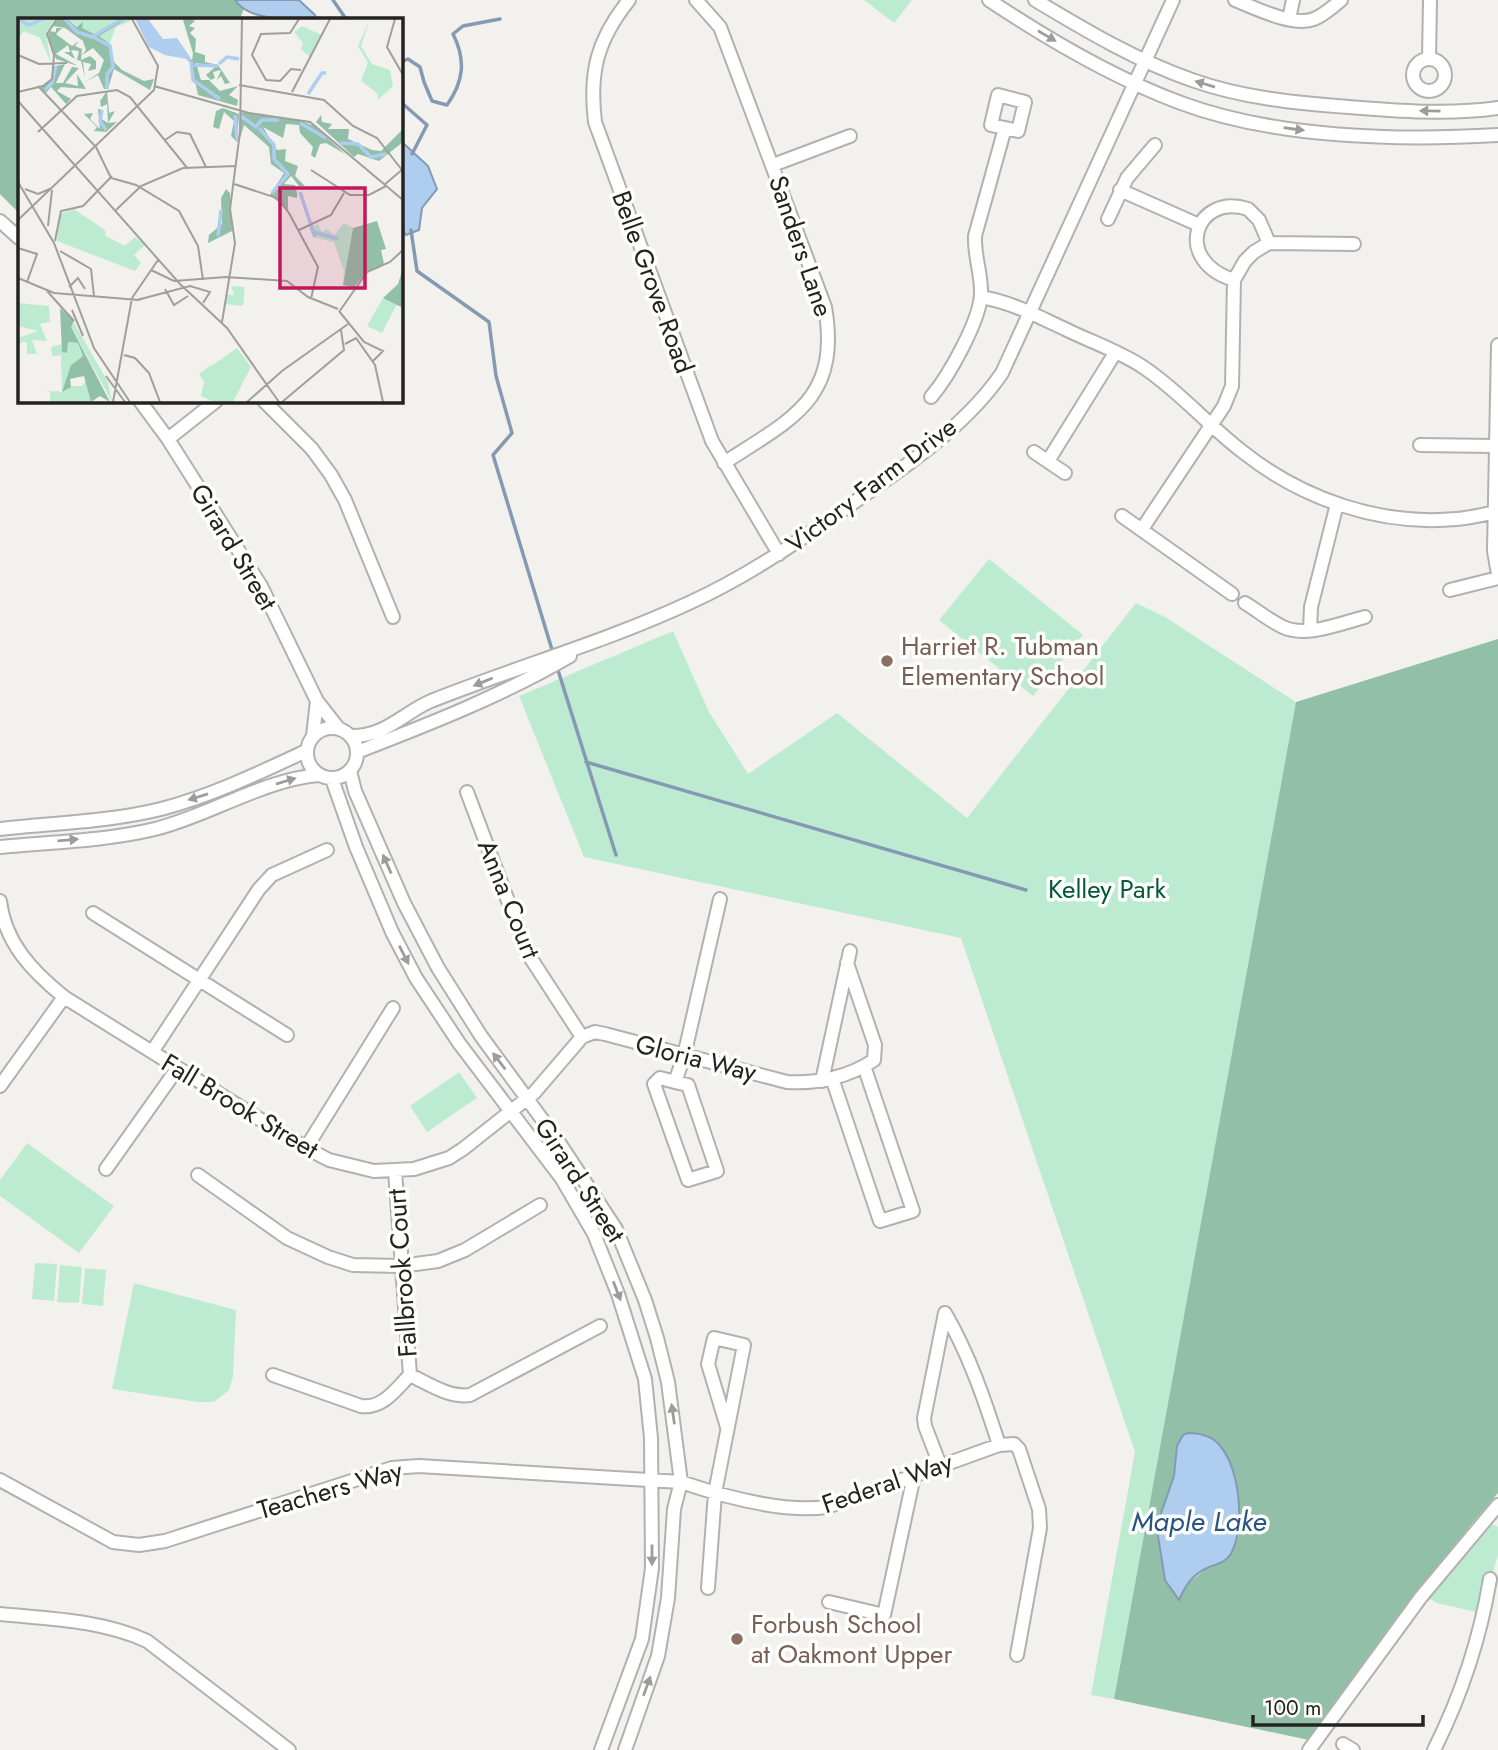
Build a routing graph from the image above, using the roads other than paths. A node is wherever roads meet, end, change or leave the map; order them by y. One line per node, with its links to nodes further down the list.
1 (629, 0): 43 (street, Belle Grove Road)
2 (696, 0): 19 (street, Sanders Lane)
3 (989, 0): 13 (street, one-way to 13)
4 (1035, 0): 12 (street)
5 (1173, 0): 12 (street, Victory Farm Drive)
6 (1235, 0): 10 (street)
7 (1293, 0): 10 (street)
8 (1430, 0): 11 (street)
9 (1337, 1): 10 (street)
10 (1289, 19)
11 (1429, 59)
12 (1146, 61): 13 (street, Victory Farm Drive); 14 (street, one-way to 12)
13 (1135, 84): 16 (street, one-way to 16); 29 (street, Victory Farm Drive)
14 (1498, 108)
15 (1005, 128): 28 (street)
16 (1498, 135)
17 (850, 136): 19 (street)
18 (1155, 145): 20 (street)
19 (773, 165): 43 (street, Sanders Lane)
20 (1120, 190): 21 (street); 23 (street)
21 (1108, 219)
22 (0, 221): 24 (street)
23 (1199, 225): 25 (street); 27 (street)
24 (18, 237)
25 (1269, 243): 26 (street); 27 (street)
26 (1354, 244)
27 (1234, 280): 37 (street)
28 (981, 297): 29 (street); 33 (street)
29 (1030, 313): 31 (street); 49 (street, Victory Farm Drive)
30 (1498, 345): 32 (street)
31 (1115, 353): 37 (street); 42 (street)
32 (1498, 378): 40 (street)
33 (931, 397)
34 (141, 402): 38 (street, Girard Street)
35 (215, 402): 38 (street)
36 (265, 402): 54 (street)
37 (1213, 424): 45 (street); 48 (street)
38 (169, 439): 58 (street, Girard Street)
39 (1420, 445): 40 (street)
40 (1495, 446): 46 (street)
41 (1034, 452): 42 (street)
42 (1048, 461): 44 (street)
43 (724, 463): 49 (street, Belle Grove Road)
44 (1065, 472)
45 (1337, 504): 46 (street); 56 (street)
46 (1497, 513): 50 (street)
47 (1122, 516): 48 (street)
48 (1142, 529): 52 (street)
49 (779, 554): 57 (street, Victory Farm Drive)
50 (1498, 576): 51 (street)
51 (1450, 590)
52 (1232, 594)
53 (1245, 603): 56 (street)
54 (393, 617)
55 (1365, 617): 56 (street)
56 (1310, 630)
57 (548, 663): 59 (street, Victory Farm Drive, one-way to 59); 62 (street, Victory Farm Drive)
58 (317, 701): 59 (street, Girard Street); 60 (street)
59 (345, 732): 60 (street); 62 (street)
60 (313, 736): 61 (street)
61 (306, 751): 64 (street); 67 (street, one-way to 67)
62 (357, 752): 63 (street)
63 (350, 771): 65 (street); 86 (street, Girard Street, one-way to 63)
64 (319, 775): 65 (street); 68 (street, one-way to 64)
65 (332, 779): 87 (street, Girard Street, one-way to 87)
66 (467, 792): 78 (street, Anna Court)
67 (0, 829)
68 (0, 847)
69 (327, 850): 74 (street)
70 (720, 899): 80 (street)
71 (0, 901): 73 (street, Fall Brook Street)
72 (93, 913): 74 (street)
73 (1, 916): 75 (street, Fall Brook Street)
74 (197, 979): 77 (street); 79 (street)
75 (64, 997): 79 (street, Fall Brook Street); 85 (street)
76 (393, 1007): 88 (street)
77 (287, 1035)
78 (582, 1037): 80 (street, Gloria Way); 86 (street)
79 (152, 1052): 82 (street, Fall Brook Street)
80 (684, 1056): 83 (street, Gloria Way); 84 (street)
81 (864, 1066): 83 (street, Gloria Way); 83 (street); 83 (street)
82 (177, 1069): 88 (street, Fall Brook Street); 89 (street)
83 (827, 1079)
84 (675, 1082): 84 (street)
85 (0, 1086)
86 (527, 1099): 87 (street, Fall Brook Street); 103 (street, Girard Street, one-way to 86)
87 (510, 1112): 90 (street, Fall Brook Street); 101 (street, Girard Street, one-way to 101)
88 (306, 1148): 90 (street, Fall Brook Street)
89 (106, 1169)
90 (395, 1171): 93 (street, Fallbrook Court)
91 (198, 1175): 93 (street)
92 (540, 1205): 93 (street)
93 (401, 1266): 95 (street, Fallbrook Court)
94 (600, 1326): 95 (street)
95 (410, 1375): 96 (street)
96 (273, 1376)
97 (727, 1427): 97 (street); 104 (street)
98 (1004, 1444): 99 (street, Federal Way); 99 (street); 110 (street)
99 (940, 1465): 100 (street, Federal Way)
100 (914, 1476): 104 (street, Federal Way); 108 (street)
101 (652, 1479): 102 (street, Teachers Way); 103 (street, Teachers Way); 112 (street, Girard Street, one-way to 112)
102 (0, 1480)
103 (681, 1482): 104 (street, Federal Way); 113 (street, Girard Street, one-way to 103)
104 (715, 1493): 107 (street)
105 (1498, 1505): 114 (street)
106 (1490, 1579): 115 (street)
107 (708, 1588)
108 (829, 1602)
109 (0, 1614): 111 (street)
110 (1017, 1655)
111 (289, 1750)
112 (601, 1750)
113 (625, 1750)
114 (1309, 1750)
115 (1434, 1750)

